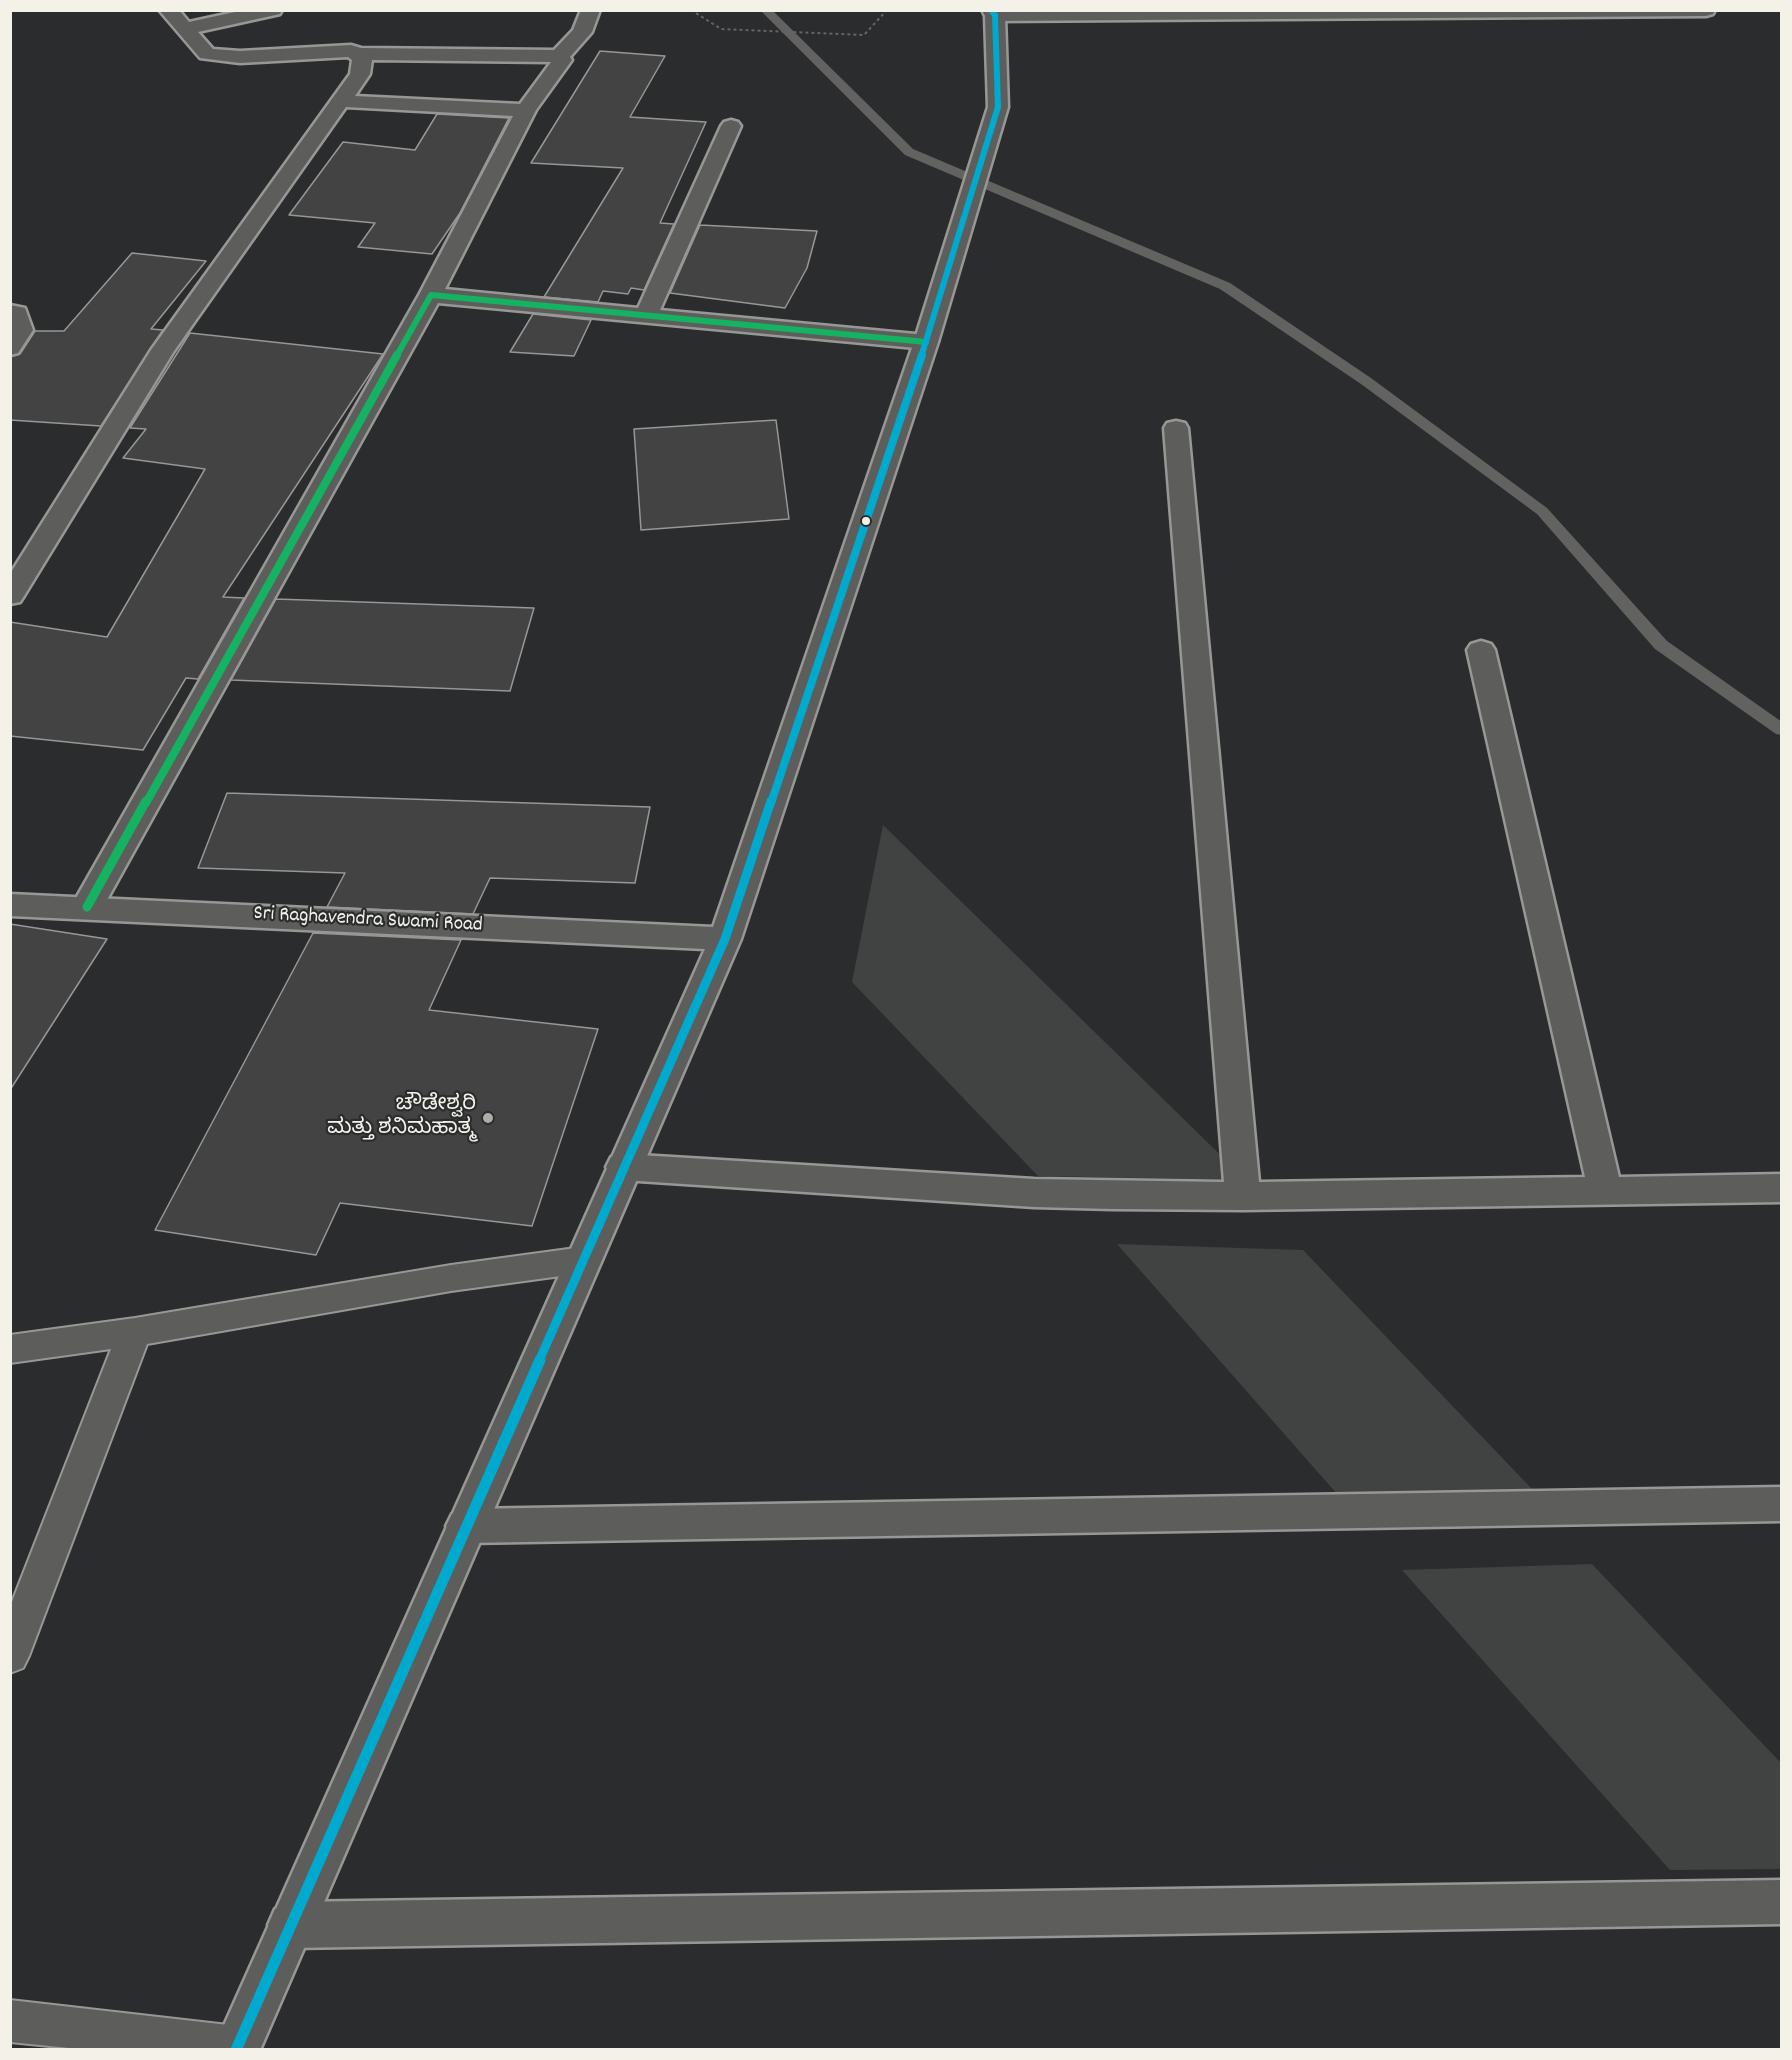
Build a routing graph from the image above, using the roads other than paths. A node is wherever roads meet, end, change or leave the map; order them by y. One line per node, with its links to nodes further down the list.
1 (168, 10): 8 (street)
2 (273, 10): 8 (street)
3 (591, 10): 10 (street)
4 (1706, 10): 6 (street)
5 (1475, 11): 6 (street); 7 (street)
6 (1674, 11)
7 (993, 13): 17 (street)
8 (185, 29): 9 (street)
9 (358, 54): 10 (street); 11 (street)
10 (560, 56): 12 (street)
11 (340, 101): 12 (street); 20 (street)
12 (526, 110): 14 (street)
13 (731, 126): 16 (street)
14 (431, 295): 16 (street); 23 (street)
15 (10, 312): 18 (street)
16 (646, 315): 17 (street)
17 (926, 342): 24 (street)
18 (10, 348)
19 (1176, 428): 28 (street)
20 (10, 596)
21 (1480, 650): 27 (street)
22 (10, 905): 23 (street, Sri Raghavendra Swami Road)
23 (87, 907): 24 (street, Sri Raghavendra Swami Road)
24 (725, 939): 25 (street)
25 (623, 1167): 28 (street); 29 (street)
26 (1782, 1188): 27 (street)
27 (1605, 1190): 28 (street)
28 (1243, 1196)
29 (583, 1260): 30 (lane); 33 (street)
30 (135, 1332): 31 (lane); 34 (lane)
31 (10, 1349)
32 (1782, 1504): 33 (street)
33 (466, 1526): 36 (street)
34 (10, 1656)
35 (1782, 1902): 36 (street)
36 (291, 1925): 38 (street)
37 (10, 2021): 38 (lane)
38 (236, 2048)

